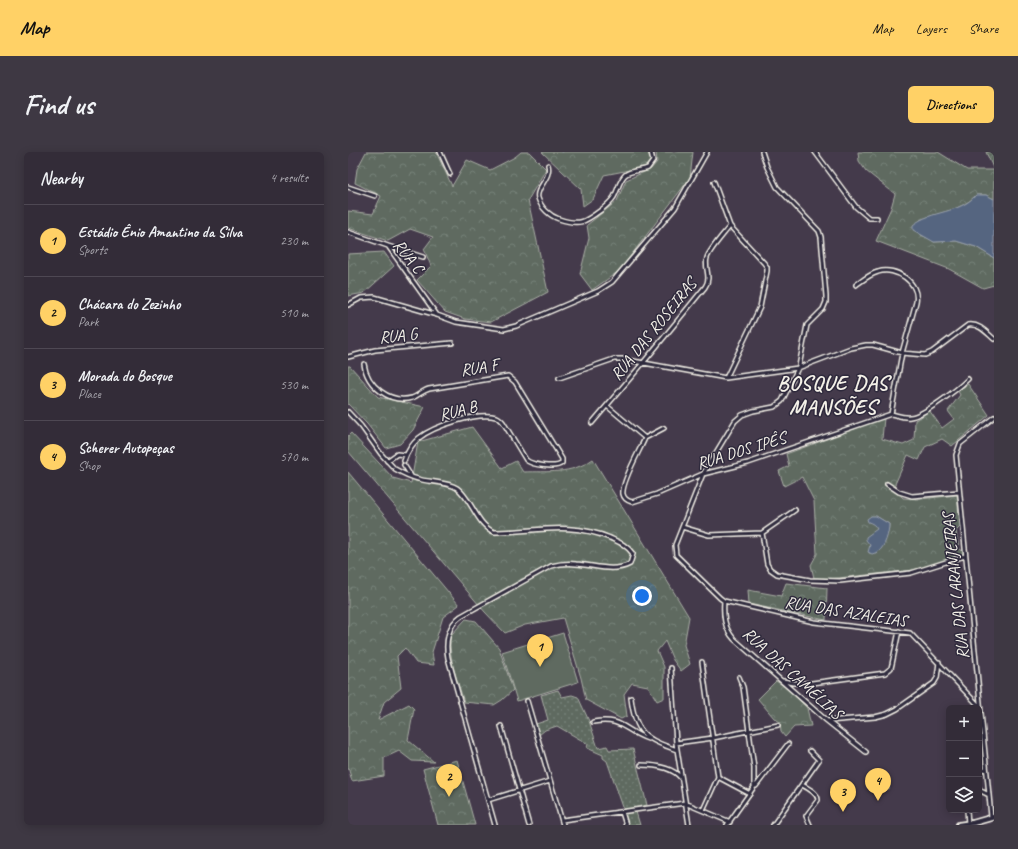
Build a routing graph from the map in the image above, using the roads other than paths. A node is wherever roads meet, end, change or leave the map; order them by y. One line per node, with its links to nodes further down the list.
1 (446, 152): 7 (street)
2 (651, 152): 9 (street)
3 (707, 152): 21 (street)
4 (762, 152): 28 (street, RUA DAS AZALEIAS)
5 (815, 152): 8 (street)
6 (822, 152): 8 (street)
7 (441, 153): 10 (street)
8 (820, 156): 14 (street)
9 (548, 165)
10 (450, 174)
11 (714, 182): 15 (street)
12 (348, 187): 13 (street)
13 (375, 196)
14 (877, 218)
15 (730, 226): 26 (street, RUA DAS ROSEIRAS); 30 (street)
16 (348, 232): 17 (street, RUA C)
17 (388, 246): 18 (street); 21 (street, RUA C)
18 (422, 257)
19 (856, 285): 24 (street)
20 (348, 306): 21 (street)
21 (437, 315)
22 (994, 339): 24 (street)
23 (452, 343): 25 (street, RUA G)
24 (902, 353): 28 (street); 34 (street)
25 (348, 357)
26 (643, 363): 29 (street); 30 (street); 32 (street, RUA DAS ROSEIRAS)
27 (364, 364): 41 (street, RUA F)
28 (798, 368): 30 (street); 42 (street, RUA DAS AZALEIAS)
29 (559, 378)
30 (726, 378)
31 (968, 379): 34 (street, RUA DOS IPÊS)
32 (607, 406): 36 (street, RUA DAS ROSEIRAS); 38 (street)
33 (348, 412): 40 (street)
34 (891, 414): 42 (street, RUA DOS IPÊS)
35 (994, 417): 45 (street, RUA DAS LARANJEIRAS)
36 (592, 423)
37 (664, 428): 38 (street)
38 (645, 438): 42 (street, RUA DOS IPÊS)
39 (406, 454): 40 (street); 41 (street, RUA B); 43 (street, RUA B)
40 (387, 461): 43 (street)
41 (556, 466)
42 (702, 474): 47 (street, RUA DAS AZALEIAS)
43 (411, 476): 86 (street)
44 (887, 484): 45 (street)
45 (959, 492): 49 (street, RUA DAS LARANJEIRAS)
46 (795, 510): 48 (street)
47 (682, 527): 48 (street); 50 (street, RUA DAS AZALEIAS)
48 (762, 533): 49 (street)
49 (965, 556): 60 (street, RUA DAS LARANJEIRAS)
50 (724, 601): 51 (street, RUA DAS AZALEIAS); 56 (street, RUA DAS CAMÉLIAS)
51 (899, 631): 53 (street, RUA DAS AZALEIAS); 56 (street)
52 (702, 662): 67 (street)
53 (938, 662): 59 (street, RUA DAS AZALEIAS); 61 (street)
54 (671, 668): 69 (street)
55 (739, 677): 66 (street)
56 (782, 680): 61 (street, RUA DAS CAMÉLIAS)
57 (631, 698): 68 (street)
58 (527, 701): 79 (street)
59 (978, 705)
60 (980, 705)
61 (827, 721): 73 (street, RUA DAS CAMÉLIAS)
62 (593, 722): 68 (street)
63 (778, 725): 66 (street)
64 (501, 726): 82 (street)
65 (982, 728): 76 (street, RUA DAS LARANJEIRAS)
66 (749, 730): 67 (street); 81 (street)
67 (713, 738): 69 (street); 77 (street)
68 (650, 739): 71 (street)
69 (676, 743): 71 (street)
70 (788, 744): 81 (street)
71 (677, 750): 78 (street)
72 (810, 751): 80 (street)
73 (866, 752)
74 (641, 765): 78 (street)
75 (982, 770): 76 (street)
76 (986, 770): 85 (street, RUA DAS LARANJEIRAS)
77 (718, 777): 84 (street); 88 (street)
78 (682, 780): 87 (street)
79 (550, 781): 82 (street); 92 (street)
80 (802, 785): 100 (street); 101 (street)
81 (754, 787): 84 (street)
82 (519, 791): 86 (street); 96 (street)
83 (982, 791): 85 (street)
84 (750, 794): 93 (street)
85 (989, 795): 91 (street, RUA DAS LARANJEIRAS)
86 (488, 800): 95 (street)
87 (685, 803): 88 (street); 89 (street); 99 (street)
88 (703, 810): 93 (street)
89 (622, 812): 92 (street); 98 (street)
90 (967, 813): 94 (street)
91 (992, 817): 94 (main road)
92 (562, 820): 97 (street)
93 (728, 823)
94 (968, 824): 102 (main road)
95 (495, 825)
96 (529, 825)
97 (563, 825)
98 (626, 825)
99 (688, 825)
100 (773, 825)
101 (810, 825)
102 (959, 825)

